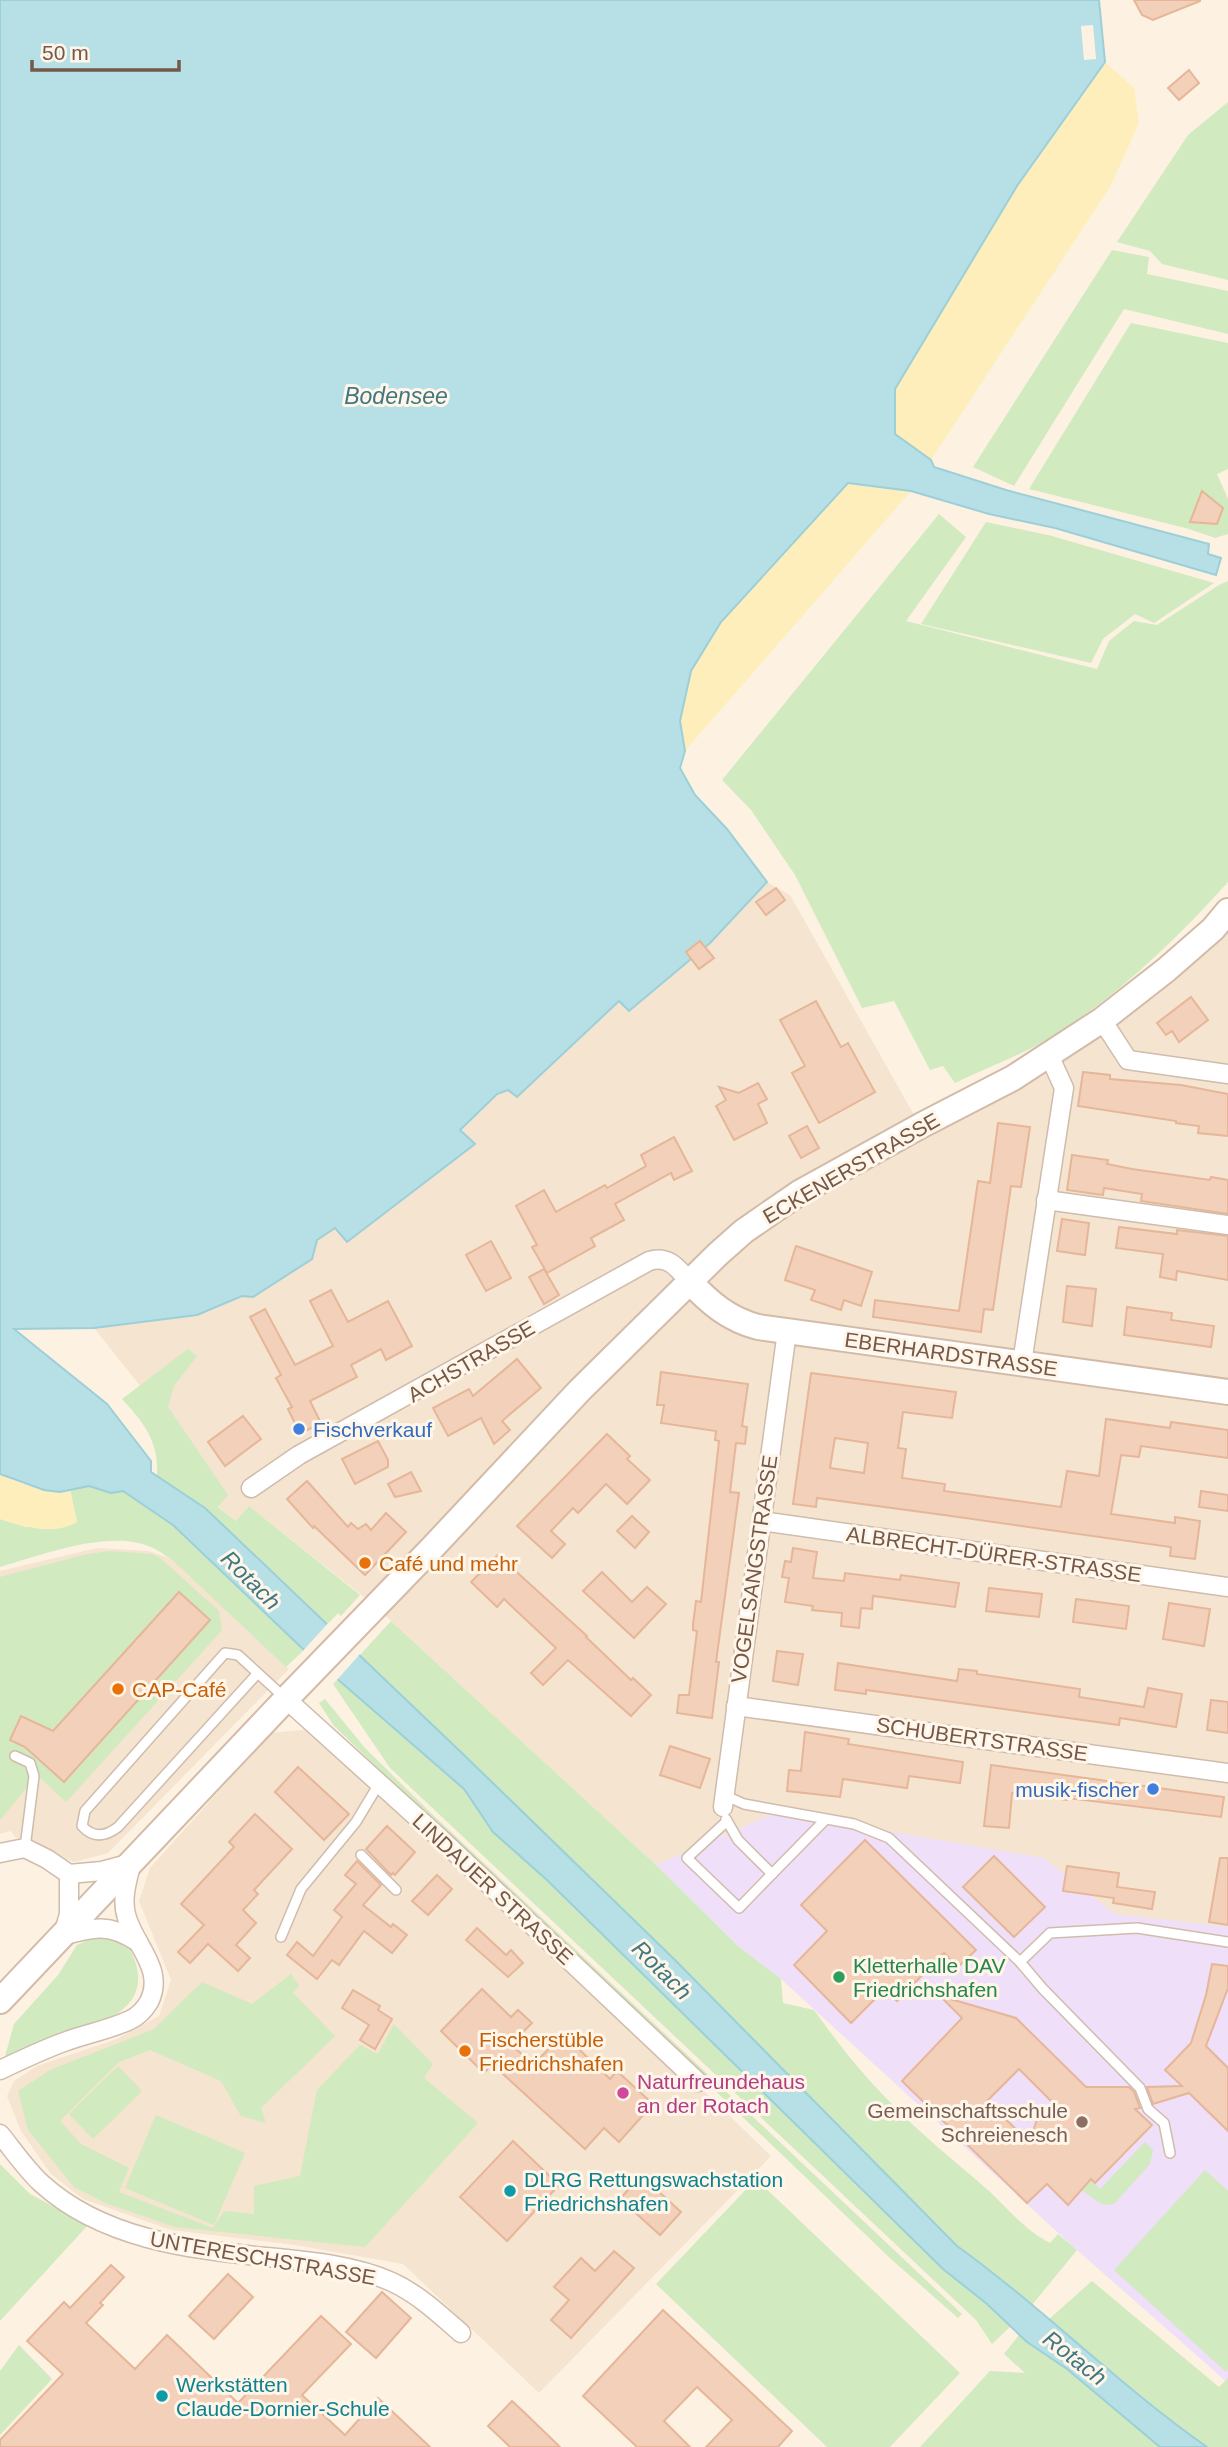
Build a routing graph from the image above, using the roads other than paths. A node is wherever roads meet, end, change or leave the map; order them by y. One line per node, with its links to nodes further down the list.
1 (1228, 911): 2 (main road, ECKENERSTRASSE)
2 (1102, 1020): 3 (main road, ECKENERSTRASSE); 4 (street)
3 (1049, 1055): 5 (street); 7 (main road, ECKENERSTRASSE)
4 (1228, 1074)
5 (1046, 1200): 6 (street); 9 (street)
6 (1228, 1225)
7 (689, 1281): 8 (main road, EBERHARDSTRASSE); 11 (street, ACHSTRASSE); 15 (main road, ECKENERSTRASSE)
8 (787, 1331): 9 (main road, EBERHARDSTRASSE); 12 (street, VOGELSANGSTRASSE)
9 (1022, 1363): 10 (main road, EBERHARDSTRASSE)
10 (1228, 1392)
11 (251, 1488)
12 (761, 1521): 13 (street, ALBRECHT-DÜRER-STRASSE); 16 (street, VOGELSANGSTRASSE)
13 (1228, 1587)
14 (257, 1674): 14 (lane); 15 (lane)
15 (294, 1691): 19 (street, LINDAUER STRASSE); 25 (main road)
16 (736, 1706): 18 (street, SCHUBERTSTRASSE); 20 (street, VOGELSANGSTRASSE)
17 (15, 1756): 22 (lane)
18 (1228, 1773)
19 (380, 1782): 30 (lane); 36 (street, LINDAUER STRASSE)
20 (724, 1808): 21 (lane); 27 (lane); 27 (lane)
21 (825, 1820): 27 (lane); 33 (lane)
22 (25, 1849): 23 (street); 26 (street)
23 (0, 1853)
24 (361, 1855): 28 (lane)
25 (133, 1861): 26 (street); 29 (main road); 32 (street)
26 (69, 1874): 29 (street)
27 (772, 1874)
28 (396, 1890)
29 (62, 1936): 32 (street); 34 (main road)
30 (281, 1937)
31 (1228, 1941): 33 (lane)
32 (138, 1942): 35 (street)
33 (1020, 1962): 38 (lane)
34 (0, 2001)
35 (0, 2070)
36 (698, 2082)
37 (0, 2134): 39 (street, UNTERESCHSTRASSE)
38 (1170, 2153)
39 (461, 2333)

